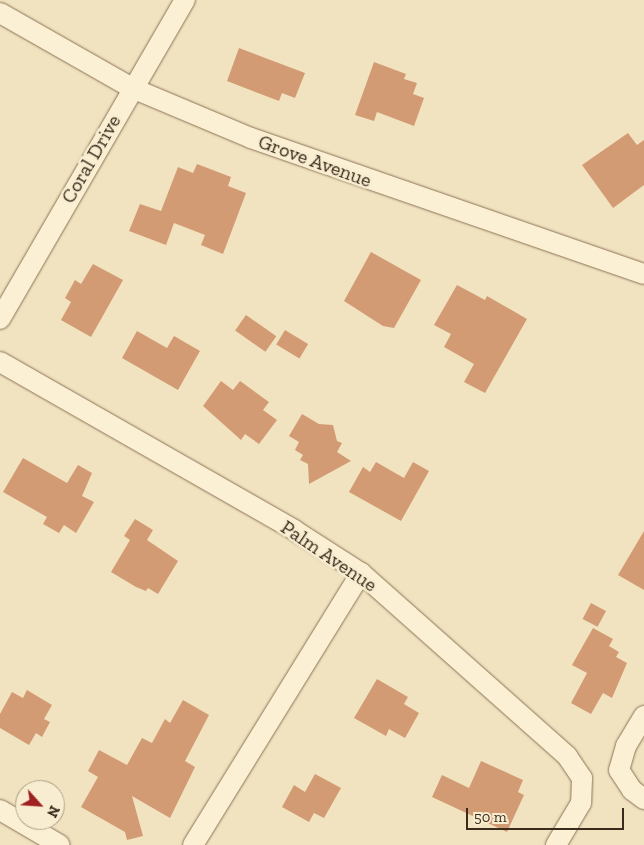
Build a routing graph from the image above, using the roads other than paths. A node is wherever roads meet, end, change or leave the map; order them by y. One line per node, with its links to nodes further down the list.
1 (185, 0): 3 (street, Coral Drive)
2 (0, 13): 3 (street, Grove Avenue)
3 (132, 88): 4 (street, Grove Avenue); 5 (street, Coral Drive)
4 (644, 274)
5 (0, 319)
6 (0, 362): 7 (street, Palm Avenue)
7 (362, 574): 12 (street); 13 (street, Palm Avenue)
8 (644, 716): 9 (street)
9 (644, 799)
10 (0, 810): 11 (street)
11 (60, 845)
12 (193, 845)
13 (556, 845)

